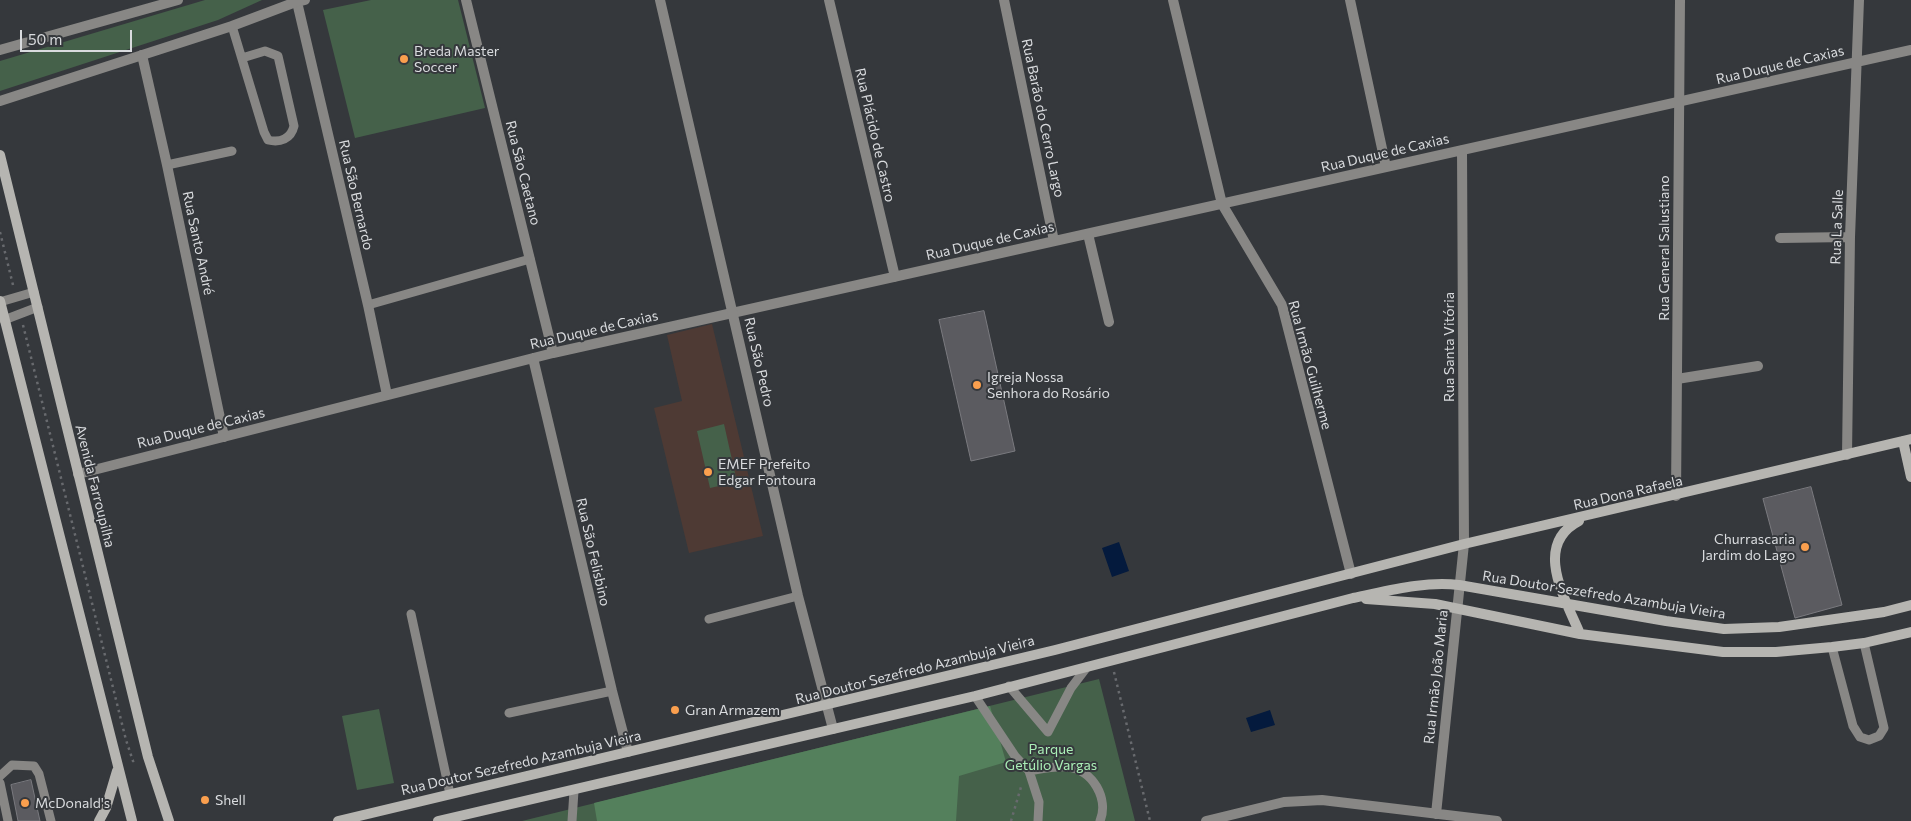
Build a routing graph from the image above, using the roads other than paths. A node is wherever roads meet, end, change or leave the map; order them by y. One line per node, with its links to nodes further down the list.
1 (178, 0): 12 (street)
2 (466, 0): 29 (street, Rua São Caetano)
3 (660, 0): 35 (street, Rua São Pedro)
4 (829, 0): 30 (street, Rua Plácido de Castro)
5 (1004, 0): 28 (street, Rua Barão do Cerro Largo)
6 (1173, 0): 24 (street, Rua Irmão Guilherme)
7 (1350, 0): 23 (street)
8 (1680, 0): 18 (street, Rua General Salustiano)
9 (1859, 0): 16 (street, Rua La Salle)
10 (301, 1): 11 (street); 33 (street, Rua São Bernardo)
11 (232, 26): 14 (street); 15 (lane)
12 (0, 50)
13 (1911, 50): 16 (street, Rua Duque de Caxias)
14 (142, 55): 17 (street); 22 (street, Rua Santo André)
15 (242, 58): 15 (lane)
16 (1857, 62): 18 (street, Rua Duque de Caxias); 26 (street, Rua La Salle)
17 (0, 101)
18 (1678, 102): 19 (street, Rua Duque de Caxias); 41 (street, Rua General Salustiano)
19 (1462, 150): 23 (street, Rua Duque de Caxias); 50 (street, Rua Santa Vitória)
20 (232, 151): 22 (lane)
21 (0, 155): 31 (main road, Avenida Farroupilha)
22 (167, 165): 43 (street, Rua Santo André)
23 (1386, 167): 24 (street, Rua Duque de Caxias)
24 (1222, 204): 25 (street, Rua Duque de Caxias); 51 (street, Rua Irmão Guilherme)
25 (1088, 234): 28 (street, Rua Duque de Caxias); 37 (street)
26 (1850, 237): 27 (street); 45 (street, Rua La Salle)
27 (1780, 238)
28 (1054, 241): 30 (street, Rua Duque de Caxias)
29 (530, 260): 33 (lane); 38 (street, Rua São Caetano)
30 (894, 277): 35 (street, Rua Duque de Caxias)
31 (34, 292): 32 (lane); 34 (main road, Avenida Farroupilha)
32 (0, 301): 36 (main road)
33 (368, 305): 42 (street, Rua São Bernardo)
34 (38, 307): 36 (lane); 46 (main road, Avenida Farroupilha)
35 (734, 312): 38 (street, Rua Duque de Caxias); 53 (street, Rua São Pedro)
36 (4, 320): 72 (main road)
37 (1108, 322)
38 (553, 353): 39 (street, Rua Duque de Caxias)
39 (533, 358): 42 (street, Rua Duque de Caxias); 66 (street, Rua São Felisbino)
40 (1758, 366): 41 (street)
41 (1677, 379): 48 (street, Rua General Salustiano)
42 (387, 395): 43 (street, Rua Duque de Caxias)
43 (224, 437): 46 (street, Rua Duque de Caxias)
44 (1907, 440): 45 (main road, Rua Dona Rafaela); 47 (main road)
45 (1848, 455): 48 (main road, Rua Dona Rafaela)
46 (78, 474): 83 (main road, Avenida Farroupilha)
47 (1911, 478)
48 (1676, 496): 49 (main road, Rua Dona Rafaela)
49 (1586, 517): 50 (main road, Rua Dona Rafaela); 55 (main road)
50 (1464, 544): 51 (main road, Rua Dona Rafaela); 52 (street, Rua Irmão João Maria)
51 (1352, 574): 68 (main road, Rua Doutor Sezefredo Azambuja Vieira)
52 (1459, 585): 54 (main road, Rua Doutor Sezefredo Azambuja Vieira); 55 (main road, Rua Doutor Sezefredo Azambuja Vieira); 57 (street, Rua Irmão João Maria)
53 (798, 596): 59 (lane); 68 (street, Rua São Pedro)
54 (1353, 598): 57 (main road, Rua Doutor Sezefredo Azambuja Vieira); 64 (main road, Rua Doutor Sezefredo Azambuja Vieira)
55 (1568, 603): 56 (main road, Rua Doutor Sezefredo Azambuja Vieira); 61 (main road)
56 (1911, 605)
57 (1457, 608): 61 (main road, Rua Doutor Sezefredo Azambuja Vieira); 78 (street, Rua Irmão João Maria)
58 (411, 614): 77 (lane)
59 (709, 619)
60 (1911, 632): 62 (main road, Rua Doutor Sezefredo Azambuja Vieira)
61 (1580, 634): 63 (main road, Rua Doutor Sezefredo Azambuja Vieira)
62 (1864, 643): 63 (main road, Rua Doutor Sezefredo Azambuja Vieira); 63 (lane)
63 (1832, 647)
64 (1087, 667): 65 (main road, Rua Doutor Sezefredo Azambuja Vieira); 65 (lane)
65 (1009, 686): 67 (main road, Rua Doutor Sezefredo Azambuja Vieira)
66 (612, 691): 69 (lane); 71 (street, Rua São Felisbino)
67 (975, 696): 70 (main road, Rua Doutor Sezefredo Azambuja Vieira); 73 (lane)
68 (827, 706): 70 (street, Rua São Pedro); 71 (main road, Rua Doutor Sezefredo Azambuja Vieira)
69 (510, 713)
70 (833, 730): 76 (main road, Rua Doutor Sezefredo Azambuja Vieira)
71 (628, 752): 77 (main road, Rua Doutor Sezefredo Azambuja Vieira)
72 (117, 770): 81 (main road); 82 (main road)
73 (1028, 771): 87 (lane); 88 (lane)
74 (0, 776): 80 (lane)
75 (0, 782): 79 (lane)
76 (574, 791): 85 (main road, Rua Doutor Sezefredo Azambuja Vieira); 86 (lane)
77 (450, 794): 84 (main road, Rua Doutor Sezefredo Azambuja Vieira)
78 (1436, 814): 89 (street); 90 (street)
79 (8, 821)
80 (50, 821)
81 (99, 821)
82 (132, 821)
83 (169, 821)
84 (338, 821)
85 (438, 821)
86 (572, 821)
87 (1038, 821)
88 (1100, 821)
89 (1206, 821)
90 (1497, 821)

